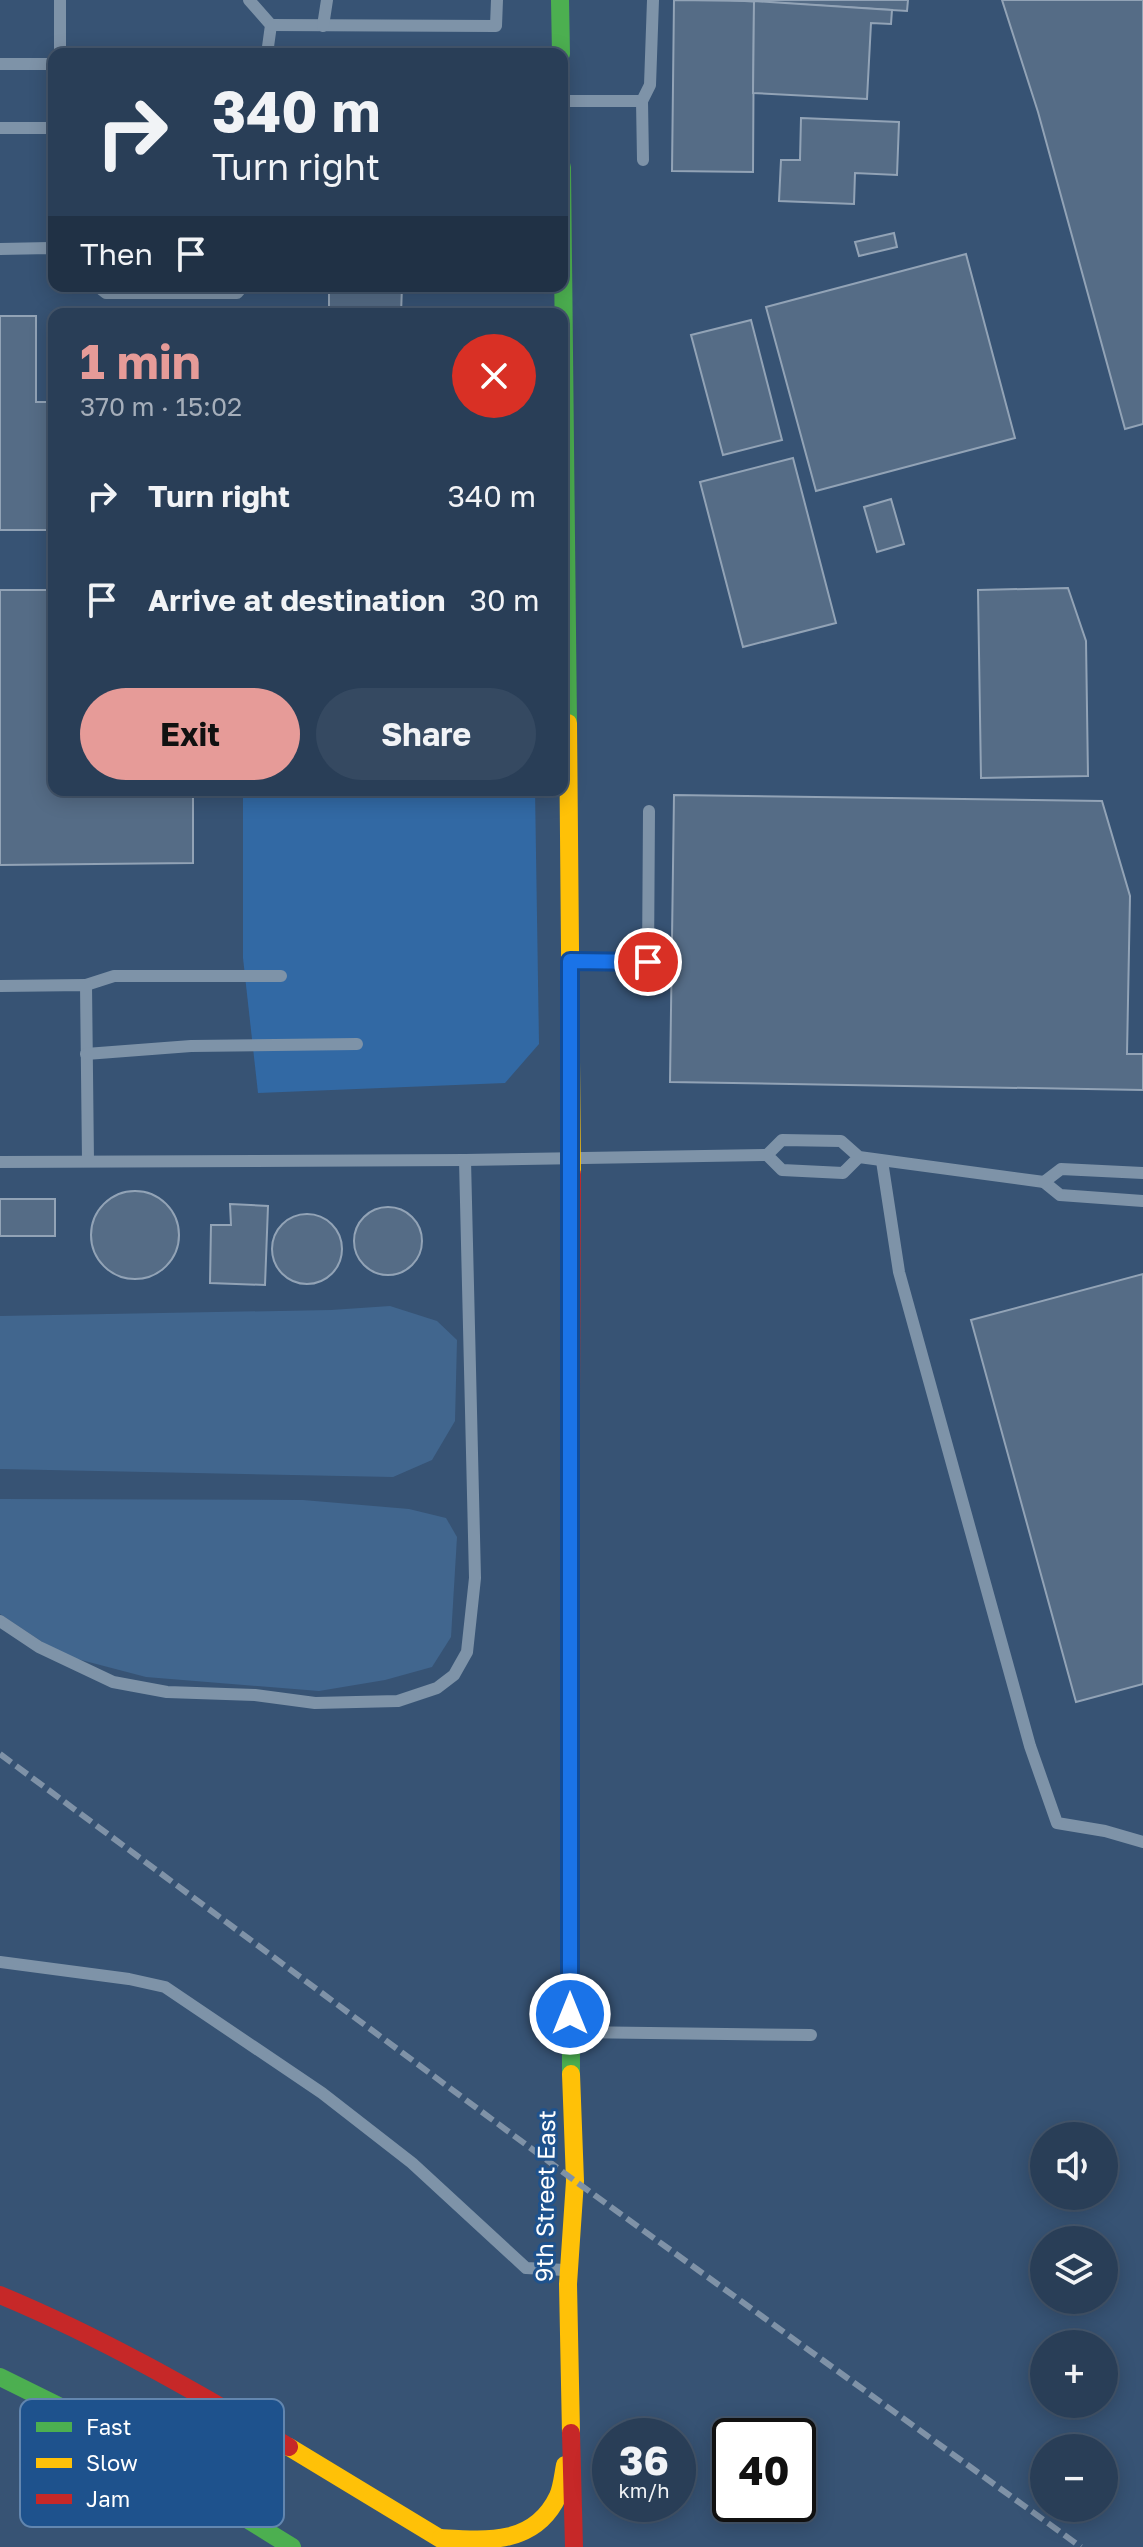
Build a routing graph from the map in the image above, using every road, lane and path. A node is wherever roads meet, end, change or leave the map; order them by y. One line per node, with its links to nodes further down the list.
1 (60, 0): 10 (lane)
2 (249, 0): 8 (lane)
3 (269, 0): 8 (lane)
4 (327, 0): 9 (lane)
5 (497, 0): 9 (lane)
6 (560, 0): 12 (street)
7 (653, 0): 16 (lane)
8 (266, 20): 9 (lane); 11 (lane)
9 (323, 26)
10 (60, 48)
11 (267, 48)
12 (561, 48)
13 (0, 64): 14 (lane)
14 (48, 64)
15 (568, 101): 16 (lane)
16 (642, 101): 19 (lane)
17 (0, 128): 18 (lane)
18 (48, 128)
19 (643, 160)
20 (0, 249): 21 (lane)
21 (48, 250)
22 (105, 292): 23 (lane)
23 (238, 292)
24 (568, 762): 26 (street, 9th Street East)
25 (649, 811): 26 (lane)
26 (570, 961): 33 (street, 9th Street East)
27 (281, 976): 28 (lane)
28 (86, 985): 29 (lane); 31 (lane)
29 (0, 986)
30 (357, 1044): 31 (lane)
31 (86, 1054): 36 (lane)
32 (767, 1155): 33 (lane); 34 (lane); 34 (lane)
33 (572, 1157): 35 (lane); 45 (street, 9th Street East)
34 (859, 1157): 37 (lane)
35 (465, 1160): 36 (lane); 42 (lane)
36 (88, 1161): 38 (lane)
37 (882, 1161): 40 (lane); 43 (lane)
38 (0, 1162)
39 (1143, 1173): 40 (lane)
40 (1044, 1182): 41 (lane)
41 (1143, 1201)
42 (0, 1621)
43 (1143, 1842)
44 (0, 1962): 47 (lane)
45 (569, 2032): 46 (lane); 47 (street, 9th Street East)
46 (811, 2035)
47 (568, 2270): 52 (street, 9th Street East)
48 (0, 2295): 51 (street)
49 (0, 2377): 50 (street)
50 (45, 2399)
51 (209, 2399)
52 (571, 2433): 55 (street); 57 (street, 9th Street East)
53 (284, 2444): 55 (street)
54 (260, 2527): 56 (street)
55 (447, 2543)
56 (292, 2547)
57 (574, 2547)

